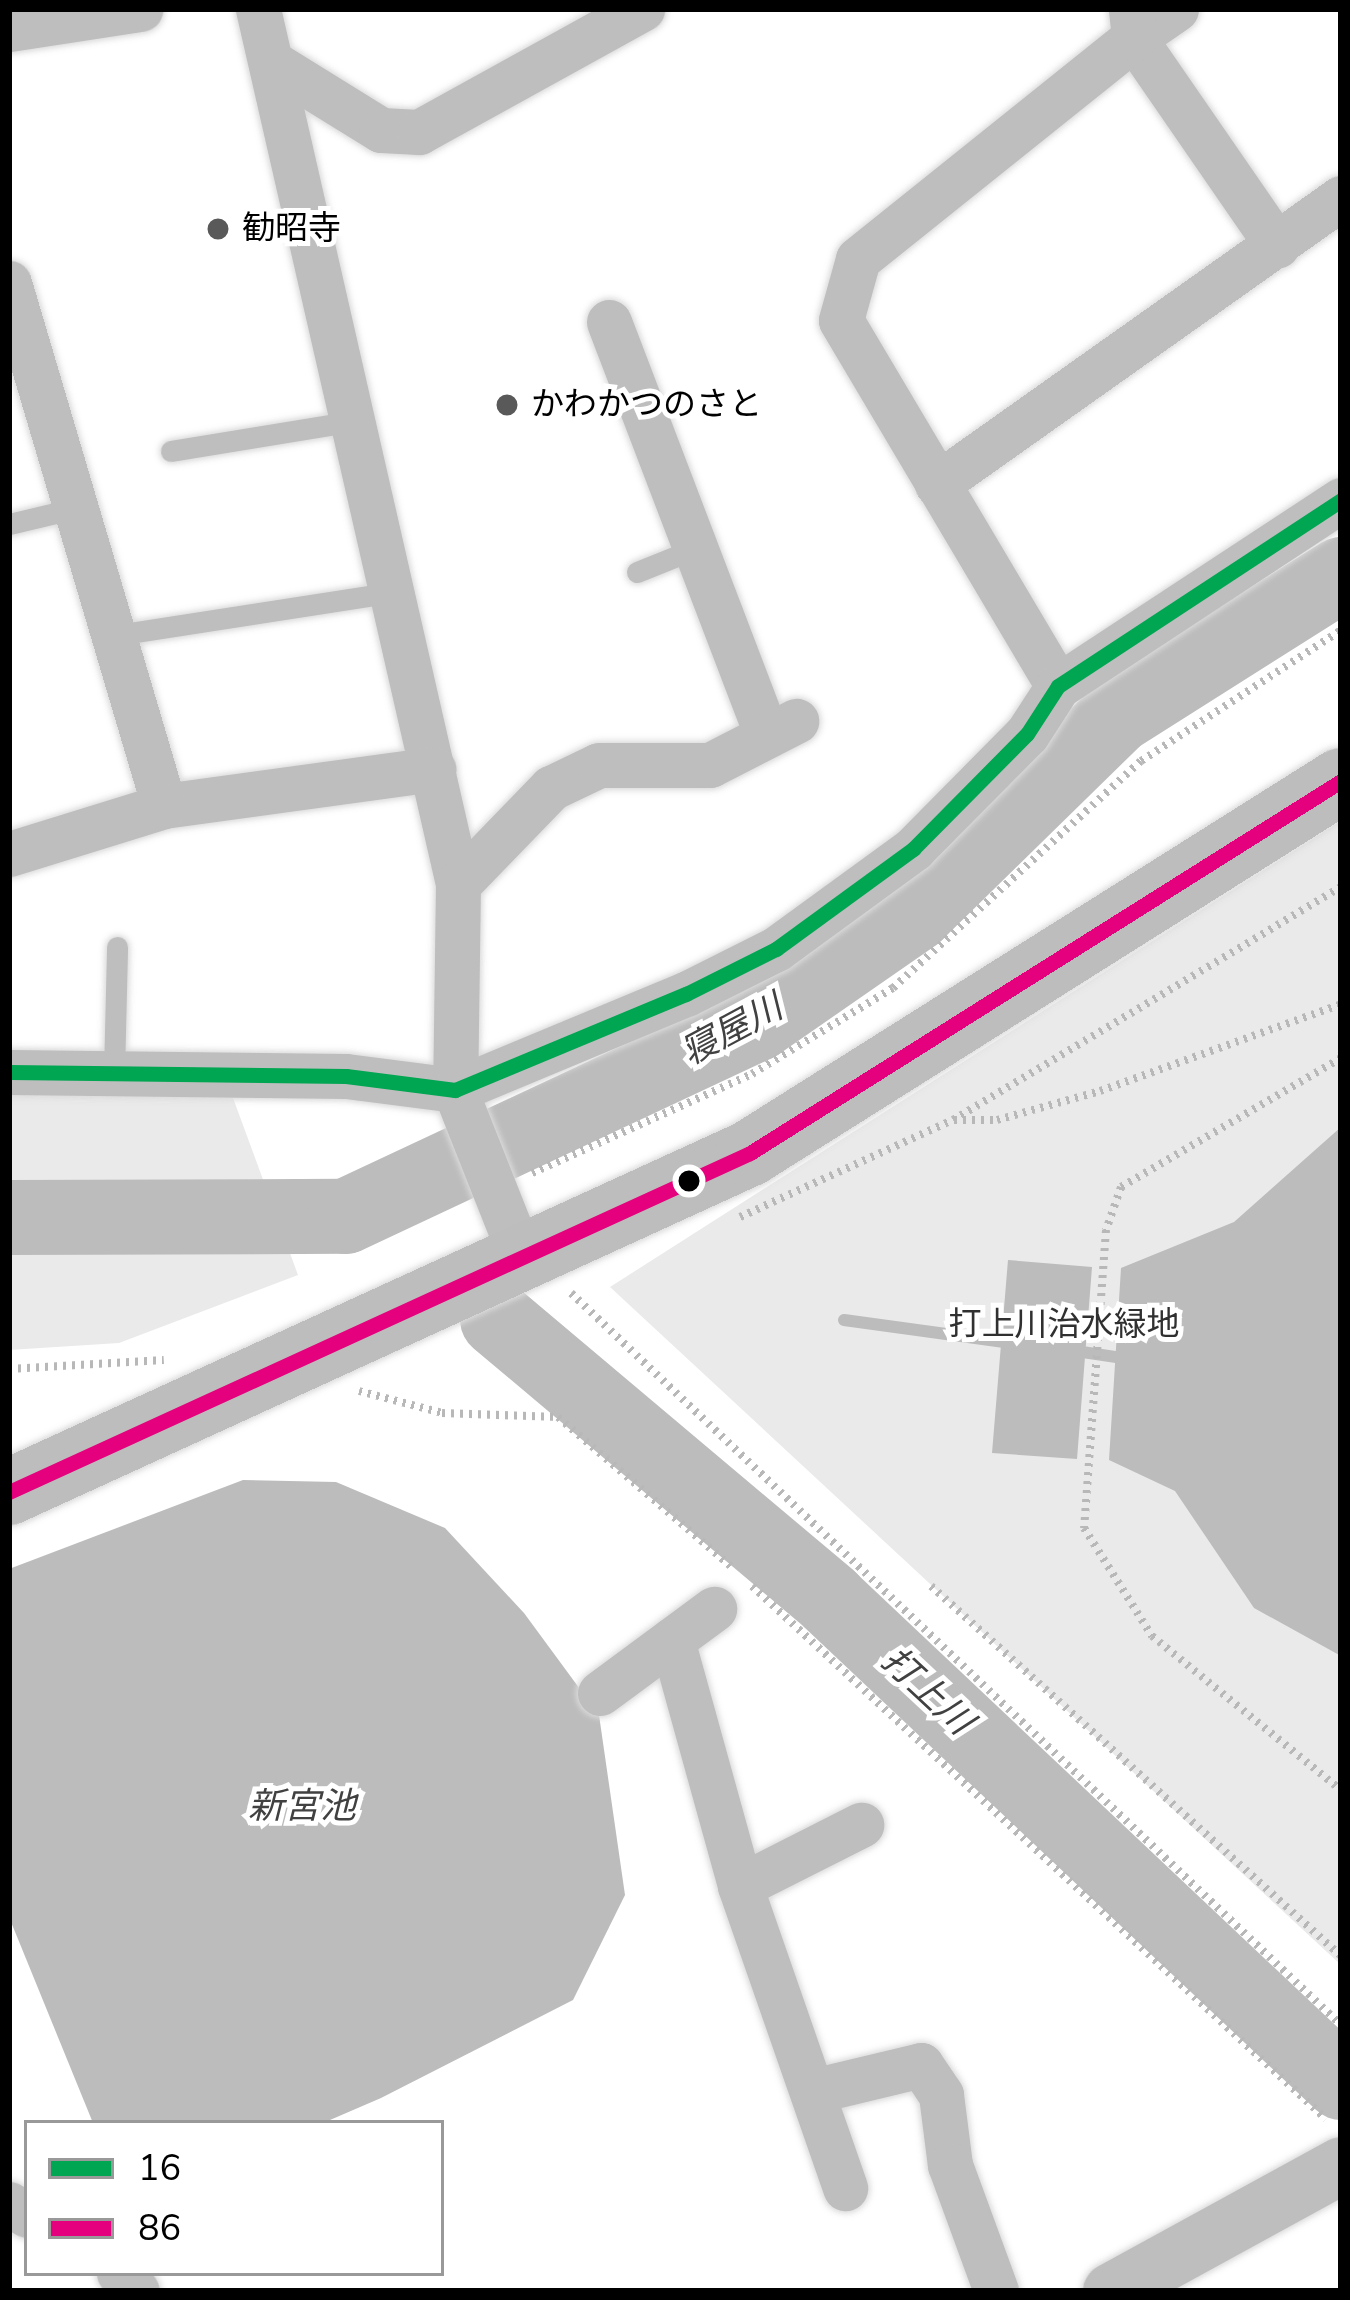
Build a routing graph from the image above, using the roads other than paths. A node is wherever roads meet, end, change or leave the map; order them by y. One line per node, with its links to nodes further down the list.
1 (140, 9): 7 (street)
2 (258, 9): 8 (street)
3 (642, 9): 5 (street)
4 (1176, 9): 6 (street)
5 (591, 22): 8 (street)
6 (1132, 23): 10 (street); 15 (street)
7 (9, 29)
8 (279, 67): 13 (street)
9 (1341, 198): 10 (street)
10 (1277, 244): 15 (street)
11 (9, 283): 17 (street)
12 (609, 322): 19 (street)
13 (357, 421): 14 (lane); 21 (street)
14 (172, 451)
15 (937, 484): 23 (street)
16 (1341, 500): 23 (street)
17 (68, 510): 18 (lane); 22 (street)
18 (9, 524)
19 (704, 546): 20 (lane); 28 (street)
20 (637, 572)
21 (394, 592): 22 (lane); 24 (street)
22 (110, 636): 26 (street)
23 (1058, 686): 32 (street)
24 (433, 769): 26 (street); 28 (street)
25 (1341, 781): 33 (main road)
26 (164, 806): 27 (street)
27 (9, 854)
28 (458, 884): 32 (street)
29 (117, 947): 31 (lane)
30 (9, 1072): 31 (street)
31 (114, 1073): 32 (street)
32 (455, 1090): 33 (street)
33 (546, 1276): 34 (main road)
34 (9, 1492)
35 (714, 1609): 36 (street)
36 (672, 1640): 37 (street); 39 (street)
37 (600, 1693)
38 (861, 1825): 39 (street)
39 (740, 1886): 40 (street)
40 (813, 2091): 42 (street); 43 (street)
41 (1341, 2164): 44 (street)
42 (844, 2188)
43 (996, 2291)
44 (1112, 2291)

